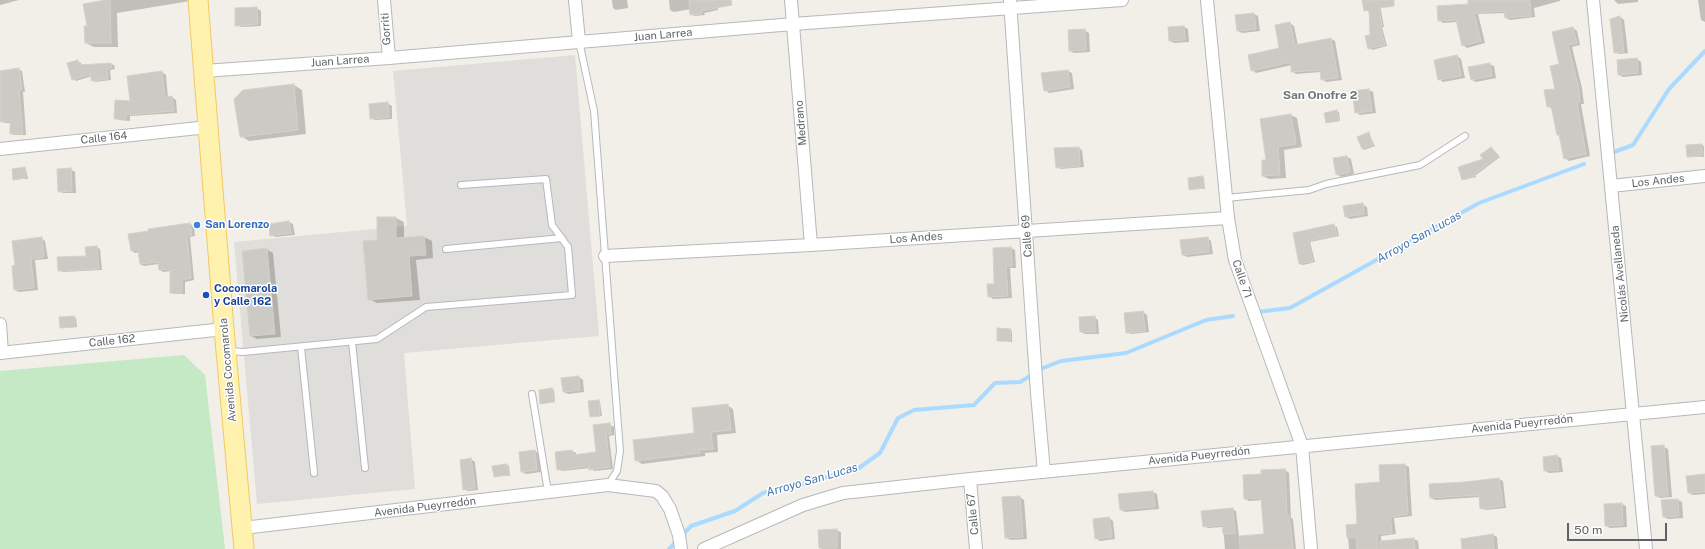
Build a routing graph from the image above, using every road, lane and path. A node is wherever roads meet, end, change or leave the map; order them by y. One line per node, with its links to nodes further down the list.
1 (198, 0): 12 (main road, Avenida Cocomarola)
2 (384, 0): 11 (street, Gorriti)
3 (575, 0): 10 (street)
4 (791, 0): 9 (street, Medrano)
5 (1122, 0): 8 (street, Juan Larrea)
6 (1207, 0): 19 (street, Calle 71)
7 (1593, 0): 18 (street, Nicolás Avellaneda)
8 (1011, 4): 9 (street, Juan Larrea); 21 (street, Calle 69)
9 (793, 24): 10 (street, Juan Larrea); 23 (street, Medrano)
10 (579, 41): 11 (street, Juan Larrea); 25 (lane)
11 (389, 58): 12 (street, Juan Larrea)
12 (204, 71): 13 (main road, Avenida Cocomarola)
13 (208, 127): 15 (street, Calle 164); 27 (main road, Avenida Cocomarola)
14 (1465, 136): 19 (lane)
15 (0, 149)
16 (1705, 176): 18 (street, Los Andes)
17 (461, 185): 22 (lane)
18 (1611, 186): 34 (street, Nicolás Avellaneda)
19 (1226, 198): 20 (street, Calle 71)
20 (1228, 218): 21 (street, Los Andes); 35 (street, Calle 71)
21 (1027, 231): 23 (street, Los Andes); 37 (street, Calle 69)
22 (562, 238): 24 (lane); 28 (lane)
23 (811, 245): 25 (street, Los Andes)
24 (446, 249)
25 (604, 256): 40 (lane)
26 (0, 324): 31 (street)
27 (224, 329): 30 (main road, Avenida Cocomarola); 31 (street, Calle 162)
28 (352, 342): 29 (lane); 36 (lane)
29 (301, 346): 30 (lane); 38 (lane)
30 (227, 351): 42 (main road, Avenida Cocomarola)
31 (1, 353)
32 (532, 394): 41 (lane)
33 (1705, 407): 34 (street, Avenida Pueyrredón)
34 (1634, 414): 35 (street, Avenida Pueyrredón); 48 (street, Nicolás Avellaneda)
35 (1302, 446): 37 (street, Avenida Pueyrredón); 47 (street, Calle 71)
36 (365, 468)
37 (1044, 472): 39 (street, Avenida Pueyrredón)
38 (314, 473)
39 (970, 479): 45 (street, Avenida Pueyrredón); 46 (street, Calle 67)
40 (608, 485): 41 (street, Avenida Pueyrredón); 44 (street, Avenida Pueyrredón)
41 (548, 492): 42 (street, Avenida Pueyrredón)
42 (242, 528): 43 (main road, Avenida Cocomarola)
43 (244, 549)
44 (681, 549)
45 (704, 549)
46 (976, 549)
47 (1311, 549)
48 (1646, 549)

